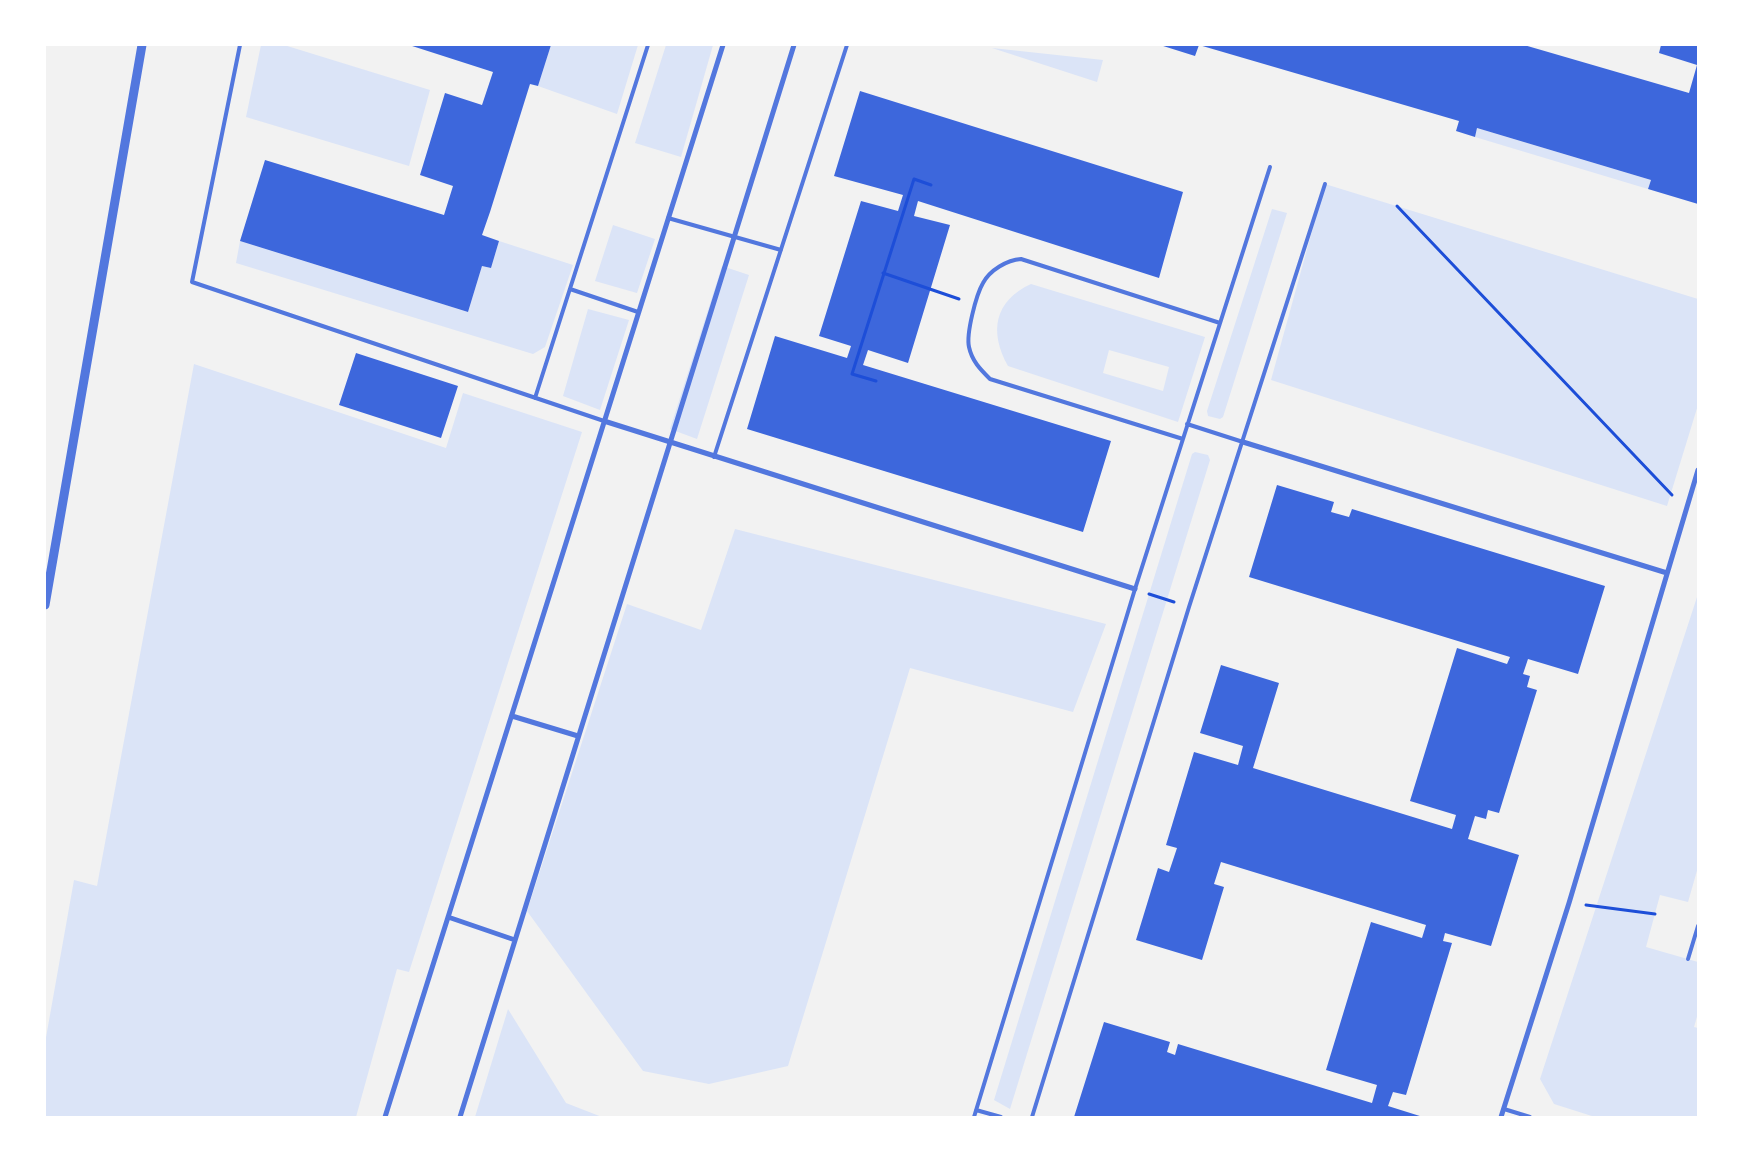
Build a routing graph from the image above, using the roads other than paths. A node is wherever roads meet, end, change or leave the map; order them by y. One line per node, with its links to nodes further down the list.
1 (142, 45): 25 (street)
2 (240, 45): 15 (lane)
3 (648, 45): 12 (lane)
4 (723, 45): 9 (street)
5 (794, 45): 10 (street)
6 (847, 45): 11 (lane)
7 (1270, 167): 14 (lane)
8 (1325, 184): 20 (lane)
9 (668, 218): 10 (lane); 13 (street)
10 (734, 236): 11 (lane); 19 (street)
11 (781, 250): 21 (lane)
12 (570, 289): 13 (lane); 15 (lane)
13 (638, 312): 16 (street)
14 (1220, 323): 17 (lane); 18 (lane)
15 (535, 398): 16 (lane)
16 (604, 421): 19 (street); 26 (street)
17 (1187, 424): 18 (lane); 20 (lane)
18 (1182, 439): 24 (lane)
19 (670, 442): 21 (street); 27 (street)
20 (1243, 442): 23 (street); 38 (lane)
21 (714, 457): 24 (street)
22 (1698, 470): 23 (street)
23 (1667, 573): 32 (street)
24 (1135, 589): 33 (lane)
25 (45, 605)
26 (512, 716): 27 (street); 28 (street)
27 (578, 736): 30 (street)
28 (448, 917): 30 (street); 34 (street)
29 (1698, 926): 31 (lane)
30 (515, 940): 35 (street)
31 (1688, 959)
32 (1504, 1109): 39 (street); 40 (lane)
33 (976, 1110): 36 (lane); 37 (lane)
34 (385, 1117)
35 (460, 1117)
36 (974, 1117)
37 (1001, 1117)
38 (1032, 1117)
39 (1501, 1117)
40 (1530, 1117)

